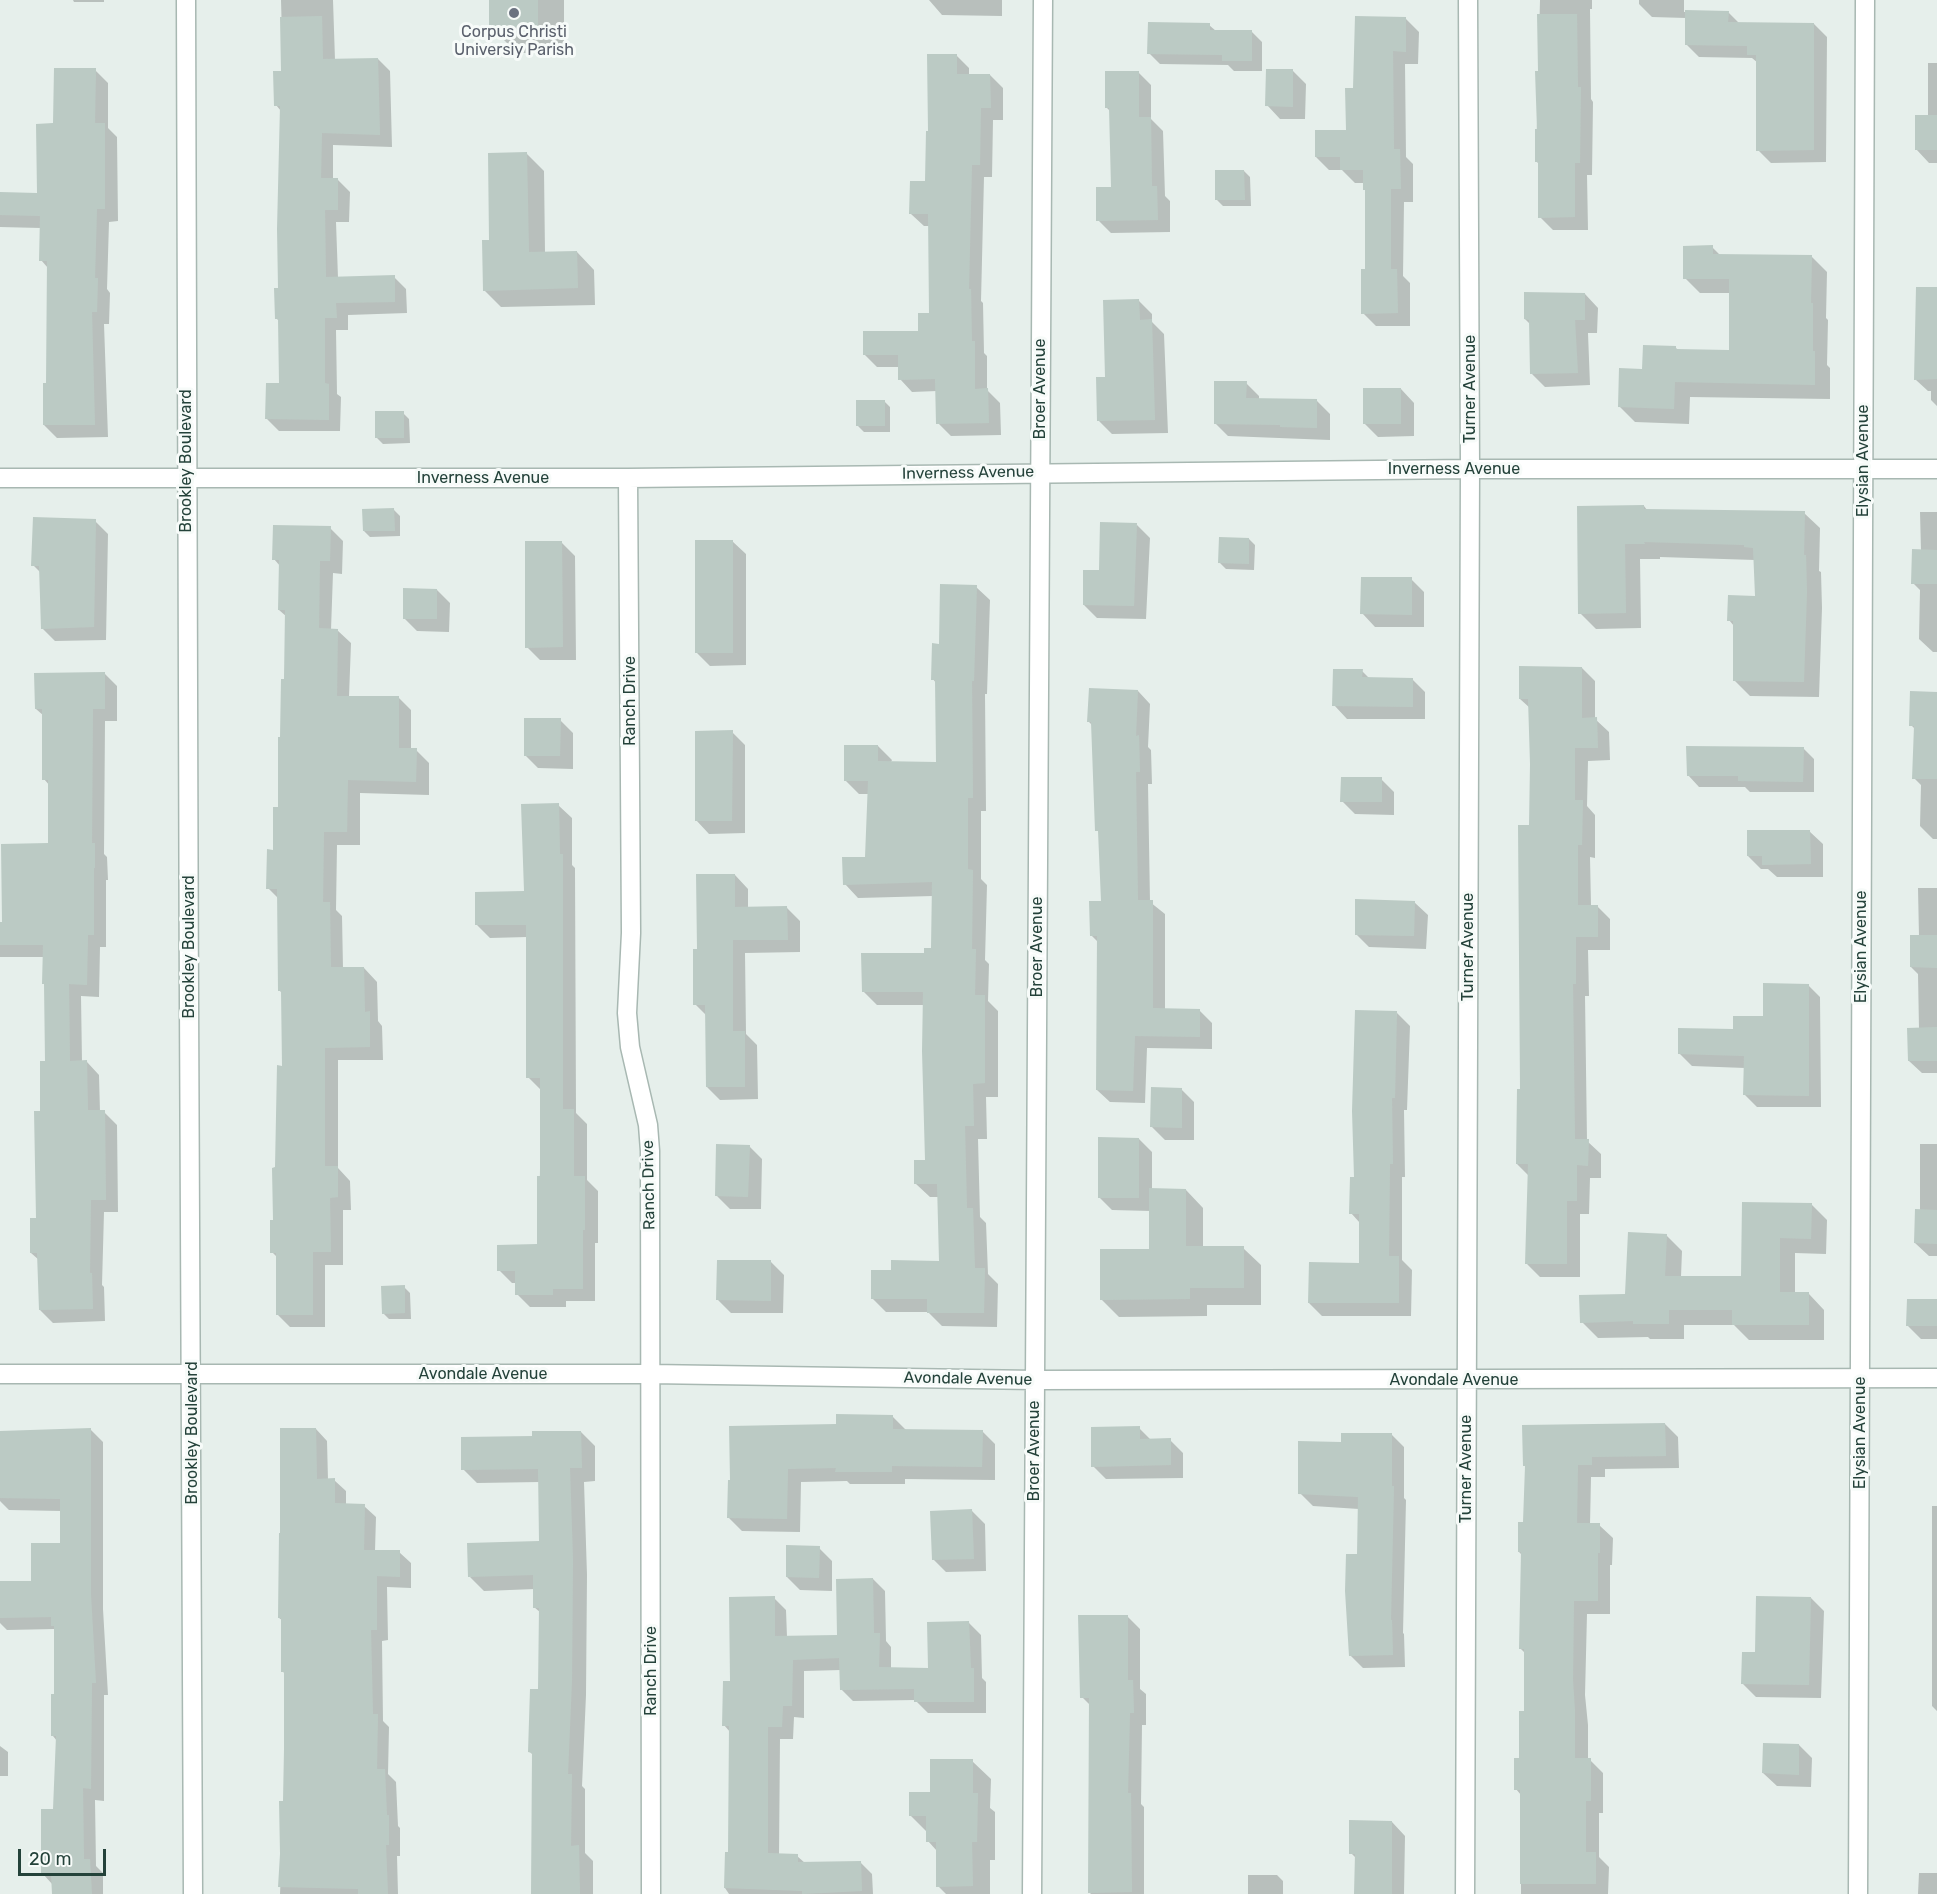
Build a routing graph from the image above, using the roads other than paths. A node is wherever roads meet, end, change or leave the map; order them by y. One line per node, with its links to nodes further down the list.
1 (186, 0): 11 (street, Brookley Boulevard)
2 (1043, 0): 8 (street, Broer Avenue)
3 (1468, 0): 5 (street, Turner Avenue)
4 (1865, 0): 6 (street, Elysian Avenue)
5 (1470, 469): 6 (street, Inverness Avenue); 8 (street, Inverness Avenue); 18 (street, Turner Avenue)
6 (1863, 469): 7 (street, Inverness Avenue); 15 (street, Elysian Avenue)
7 (1937, 469)
8 (1040, 473): 9 (street, Inverness Avenue); 17 (street, Broer Avenue)
9 (628, 477): 11 (street, Inverness Avenue); 13 (street, Ranch Drive)
10 (0, 478): 11 (street, Inverness Avenue)
11 (185, 478): 14 (street, Brookley Boulevard)
12 (0, 1374): 14 (street, Avondale Avenue)
13 (651, 1374): 14 (street, Avondale Avenue); 17 (street, Avondale Avenue); 20 (street, Ranch Drive)
14 (192, 1375): 19 (street, Brookley Boulevard)
15 (1860, 1377): 16 (street, Avondale Avenue); 18 (street, Avondale Avenue); 23 (street, Elysian Avenue)
16 (1937, 1378)
17 (1035, 1380): 18 (street, Avondale Avenue); 21 (street, Broer Avenue)
18 (1467, 1380): 22 (street, Turner Avenue)
19 (193, 1894)
20 (651, 1894)
21 (1032, 1894)
22 (1464, 1894)
23 (1858, 1894)

